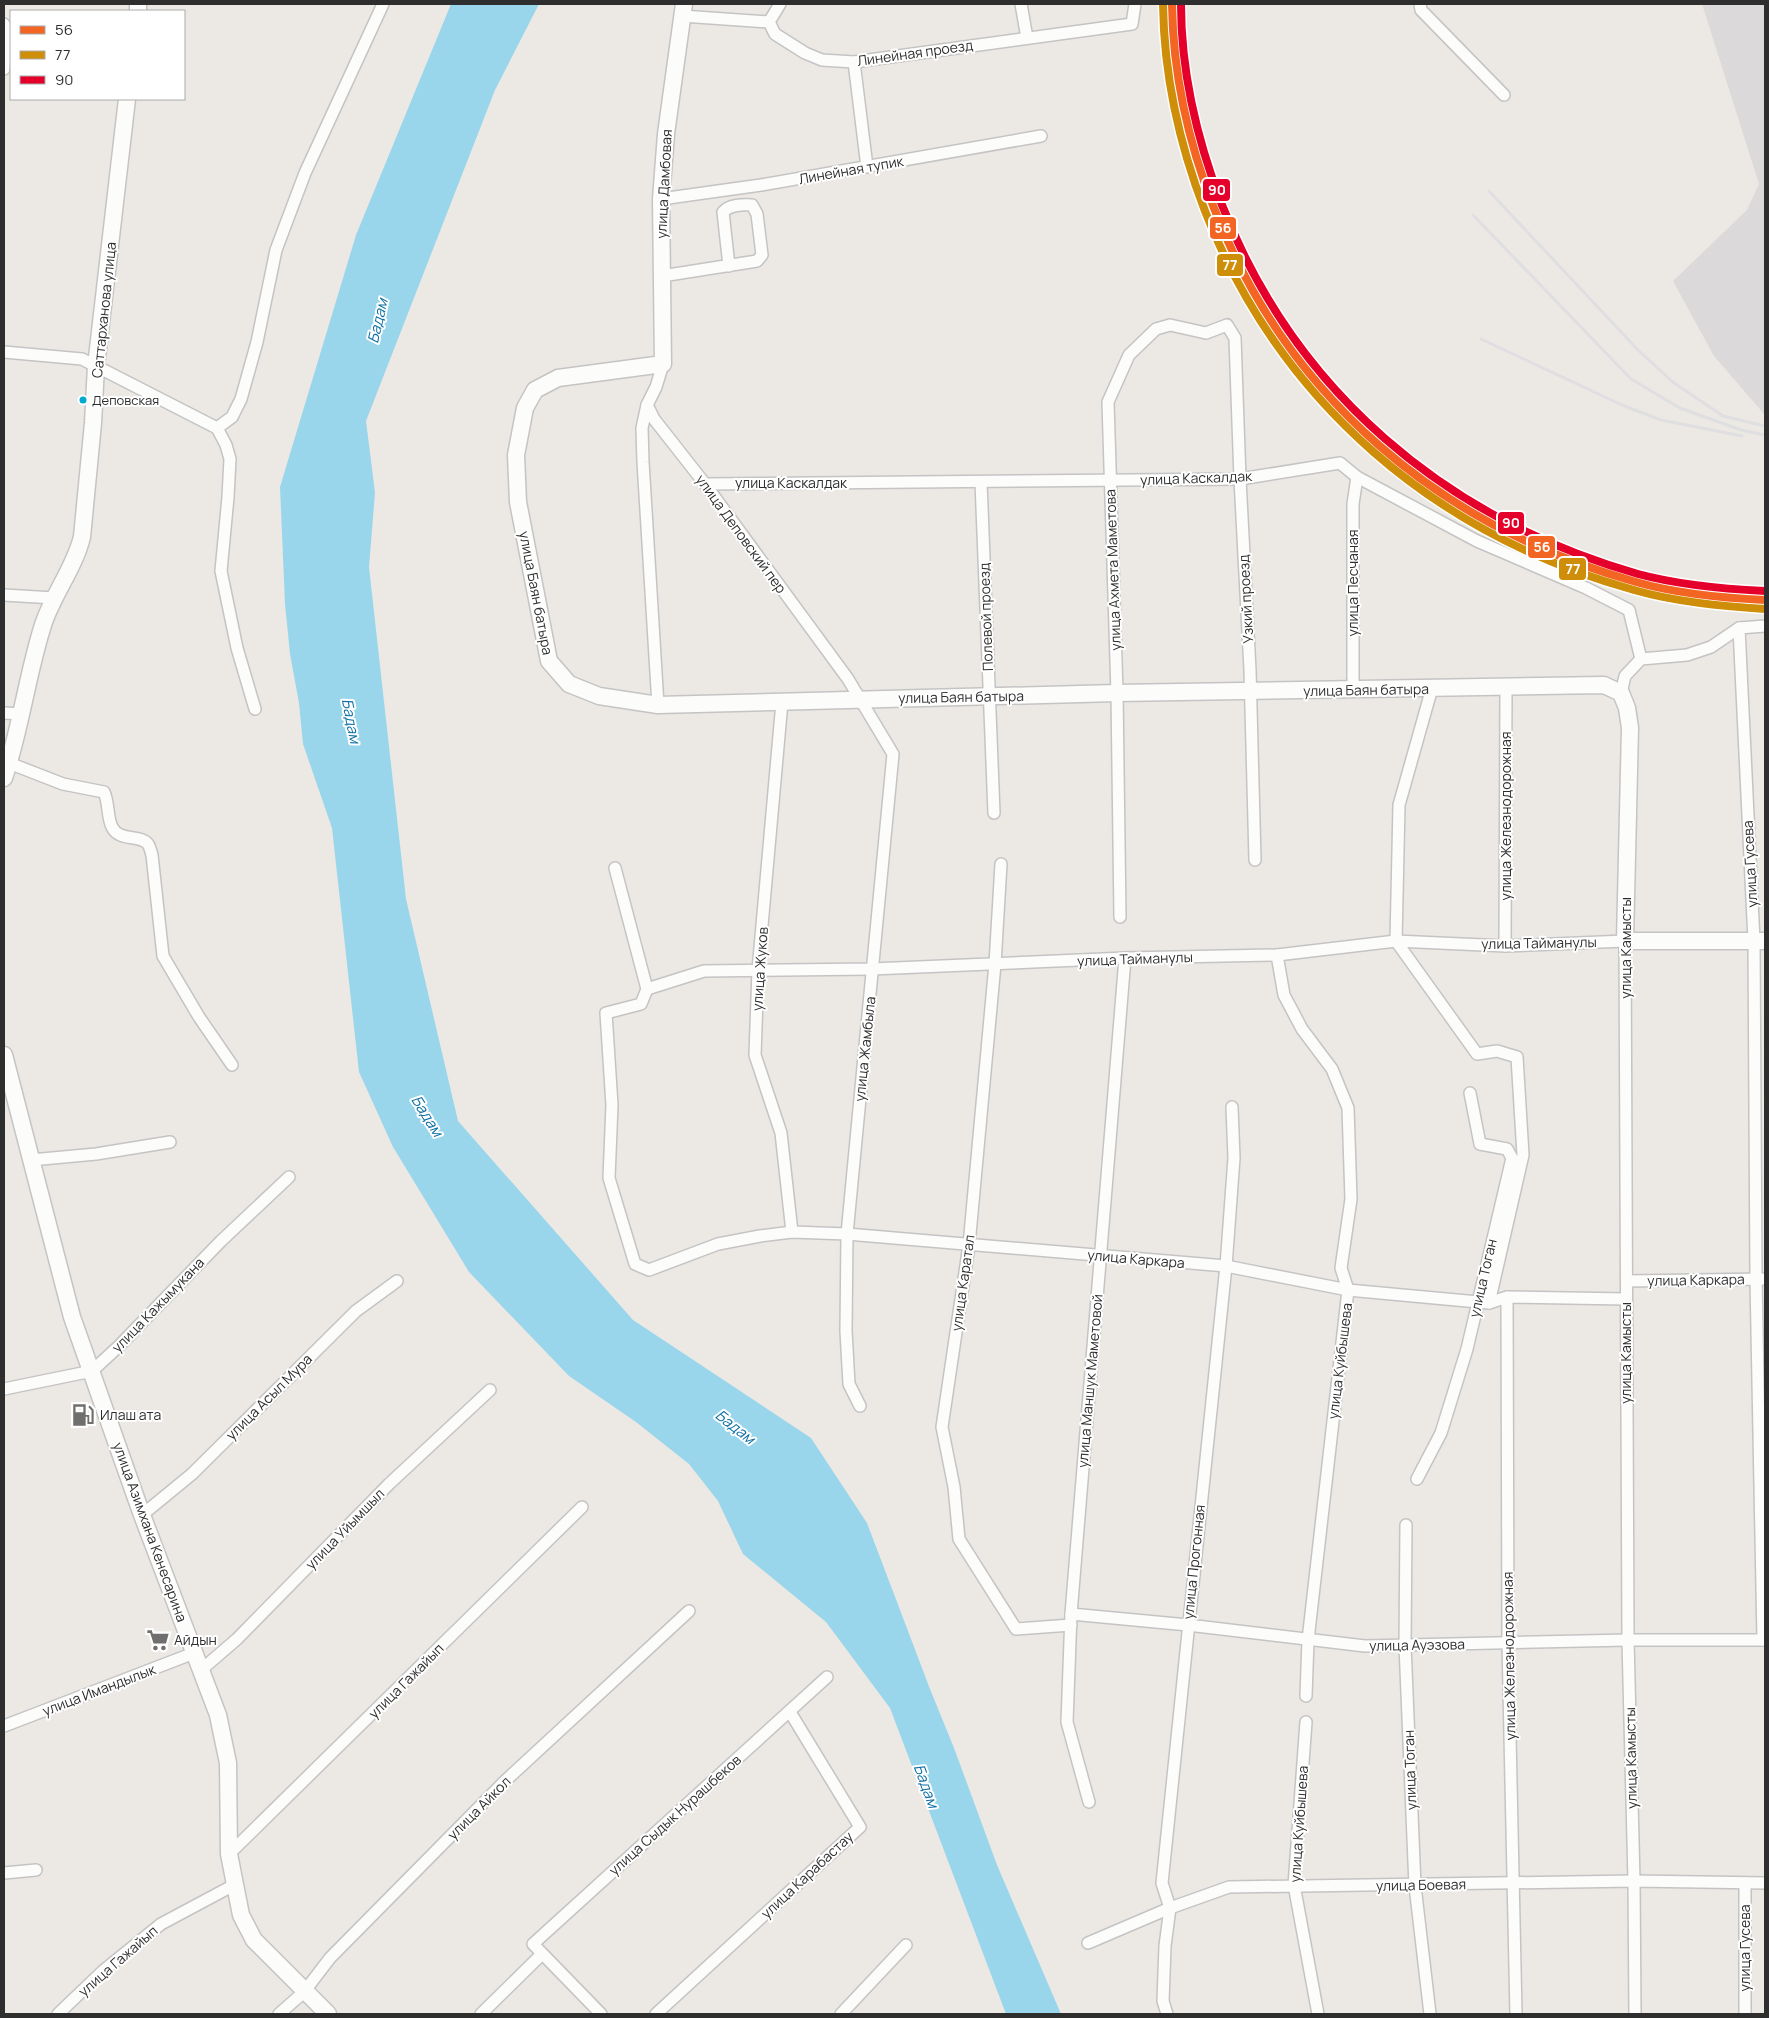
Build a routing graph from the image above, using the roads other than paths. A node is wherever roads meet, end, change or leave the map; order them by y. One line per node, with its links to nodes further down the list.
1 (383, 4): 24 (street)
2 (780, 4): 7 (street)
3 (1021, 4): 9 (street)
4 (1135, 4): 9 (street, Линейная проезд)
5 (1420, 4): 12 (street)
6 (683, 10): 7 (street); 16 (street, улица Дамбовая)
7 (770, 22): 10 (street, Линейная проезд)
8 (4, 24): 11 (street)
9 (1027, 38): 10 (street, Линейная проезд)
10 (854, 62): 15 (street)
11 (4, 69)
12 (1504, 95)
13 (128, 100): 22 (street, Саттарханова улица)
14 (1041, 136): 15 (street, Линейная тупик)
15 (867, 167): 16 (street, Линейная тупик)
16 (661, 199): 18 (street, улица Дамбовая)
17 (729, 266): 17 (street); 18 (street)
18 (662, 276): 21 (street, улица Дамбовая)
19 (1236, 338): 26 (street, Узкий проезд); 27 (street, улица Ахмета Маметова)
20 (4, 352): 22 (street)
21 (663, 364): 23 (street); 44 (street, улица Баян батыра)
22 (96, 366): 24 (street); 31 (street, Саттарханова улица)
23 (647, 405): 29 (street, улица Деповский пер); 44 (street)
24 (217, 428): 45 (street)
25 (1357, 477): 26 (street, улица Каскалдак); 34 (street, улица Каскалдак); 37 (street, улица Песчаная)
26 (1240, 479): 27 (street, улица Каскалдак); 38 (street, Узкий проезд)
27 (1111, 480): 28 (street, улица Каскалдак); 39 (street, улица Ахмета Маметова)
28 (981, 482): 29 (street, улица Каскалдак); 41 (street, Полевой проезд)
29 (705, 484): 42 (street, улица Деповский пер)
30 (4, 595): 31 (street)
31 (54, 598): 47 (street, Саттарханова улица)
32 (1765, 626): 33 (street)
33 (1739, 628): 34 (street); 56 (street, улица Гусева)
34 (1640, 658): 40 (street)
35 (1506, 686): 36 (street, улица Баян батыра); 40 (street, улица Баян батыра); 57 (street, улица Железнодорожная)
36 (1432, 688): 37 (street, улица Баян батыра); 54 (street)
37 (1353, 690): 38 (street, улица Баян батыра)
38 (1250, 692): 39 (street, улица Баян батыра); 50 (street, Узкий проезд)
39 (1117, 693): 41 (street, улица Баян батыра); 53 (street, улица Ахмета Маметова)
40 (1621, 693): 55 (street, улица Камысты)
41 (989, 697): 42 (street, улица Баян батыра); 49 (street, Полевой проезд)
42 (860, 699): 43 (street, улица Баян батыра); 61 (street, улица Жамбыла)
43 (782, 702): 44 (street, улица Баян батыра); 62 (street, улица Жуков)
44 (658, 705)
45 (255, 709)
46 (4, 713): 47 (street)
47 (22, 714): 48 (street, Саттарханова улица)
48 (6, 771): 65 (street)
49 (994, 813)
50 (1255, 860)
51 (1001, 864): 60 (street, улица Каратал)
52 (614, 868): 63 (street)
53 (1120, 917)
54 (1396, 941): 57 (street, улица Тайманулы); 58 (street, улица Тайманулы); 84 (street)
55 (1625, 941): 56 (street); 57 (street, улица Тайманулы); 79 (street, улица Камысты)
56 (1759, 941): 77 (street, улица Гусева)
57 (1505, 946)
58 (1277, 955): 59 (street, улица Тайманулы); 80 (street, улица Куйбышева)
59 (1125, 958): 60 (street, улица Тайманулы); 75 (street, улица Маншук Маметовой)
60 (995, 964): 61 (street, улица Тайманулы); 74 (street, улица Каратал)
61 (872, 969): 62 (street, улица Тайманулы); 73 (street, улица Жамбыла)
62 (758, 970): 63 (street, улица Тайманулы); 72 (street, улица Жуков)
63 (647, 989): 72 (street, улица Каркара)
64 (4, 1055): 66 (street, улица Азимхана Кенесарина)
65 (232, 1065)
66 (7, 1084): 70 (street, улица Азимхана Кенесарина)
67 (1470, 1093): 83 (street, улица Тоган)
68 (1232, 1107): 76 (street, улица Прогонная)
69 (170, 1142): 70 (street)
70 (31, 1160): 85 (street, улица Азимхана Кенесарина)
71 (289, 1177): 85 (street, улица Кажымукана)
72 (792, 1232): 73 (street, улица Каркара)
73 (846, 1234): 74 (street, улица Каркара); 88 (street, улица Жамбыла)
74 (969, 1245): 75 (street, улица Каркара); 94 (street, улица Каратал)
75 (1100, 1256): 76 (street, улица Каркара); 94 (street, улица Маншук Маметовой)
76 (1226, 1266): 80 (street, улица Каркара); 95 (street, улица Прогонная)
77 (1760, 1279): 79 (street, улица Каркара); 98 (street, улица Гусева)
78 (397, 1281): 91 (street, улица Асыл Мура)
79 (1627, 1281): 82 (street, улица Камысты)
80 (1348, 1290): 83 (street, улица Каркара); 96 (street, улица Куйбышева)
81 (1508, 1297): 82 (street, улица Каркара); 84 (street, улица Каркара); 99 (street, улица Железнодорожная)
82 (1626, 1299): 97 (street, улица Камысты)
83 (1477, 1302): 84 (street, улица Каркара); 89 (street, улица Тоган)
84 (1490, 1303)
85 (92, 1371): 86 (street); 91 (street, улица Азимхана Кенесарина)
86 (4, 1389)
87 (490, 1390): 102 (street, улица Уйымшыл)
88 (860, 1406)
89 (1417, 1479)
90 (582, 1507): 109 (street, улица Гажайып)
91 (142, 1515): 101 (street, улица Азимхана Кенесарина)
92 (1406, 1525): 100 (street, улица Тоган)
93 (689, 1611): 123 (street, улица Айкол)
94 (1071, 1620): 95 (street, улица Ауэзова); 108 (street, улица Маншук Маметовой)
95 (1188, 1625): 96 (street, улица Ауэзова); 119 (street, улица Прогонная)
96 (1308, 1640): 100 (street, улица Ауэзова); 104 (street, улица Куйбышева)
97 (1628, 1640): 98 (street, улица Ауэзова); 99 (street, улица Ауэзова); 112 (street, улица Камысты)
98 (1764, 1640)
99 (1508, 1643): 100 (street, улица Ауэзова); 115 (street, улица Железнодорожная)
100 (1405, 1645): 118 (street, улица Тоган)
101 (194, 1653): 102 (street, улица Азимхана Кенесарина); 107 (street, улица Имандылык)
102 (202, 1670): 109 (street, улица Азимхана Кенесарина)
103 (827, 1677): 105 (street, улица Сыдык Нурашбеков)
104 (1306, 1696)
105 (790, 1712): 122 (street, улица Сыдык Нурашбеков); 129 (street, улица Карабастау)
106 (1306, 1722): 117 (street, улица Куйбышева)
107 (4, 1726)
108 (1089, 1802)
109 (229, 1854): 116 (street, улица Азимхана Кенесарина)
110 (36, 1870): 111 (street)
111 (4, 1873)
112 (1634, 1881): 113 (street, улица Боевая); 115 (street, улица Боевая); 135 (street, улица Камысты)
113 (1745, 1883): 114 (street, улица Боевая); 136 (street, улица Гусева)
114 (1765, 1883)
115 (1512, 1884): 118 (street, улица Боевая); 134 (street, улица Железнодорожная)
116 (234, 1885): 123 (street, улица Азимхана Кенесарина); 124 (street, улица Гажайып)
117 (1294, 1885): 118 (street, улица Боевая); 119 (street, улица Боевая); 132 (street, улица Куйбышева)
118 (1415, 1886): 133 (street, улица Тоган)
119 (1170, 1908): 120 (street, улица Боевая); 131 (street, улица Прогонная)
120 (1088, 1943)
121 (906, 1946): 130 (street)
122 (542, 1954): 127 (street); 128 (street)
123 (304, 1992): 125 (street, улица Айкол); 126 (street, улица Азимхана Кенесарина)
124 (58, 2014)
125 (279, 2014)
126 (328, 2014)
127 (481, 2014)
128 (601, 2014)
129 (656, 2014)
130 (841, 2014)
131 (1167, 2014)
132 (1318, 2014)
133 (1430, 2014)
134 (1516, 2014)
135 (1635, 2014)
136 (1745, 2014)

